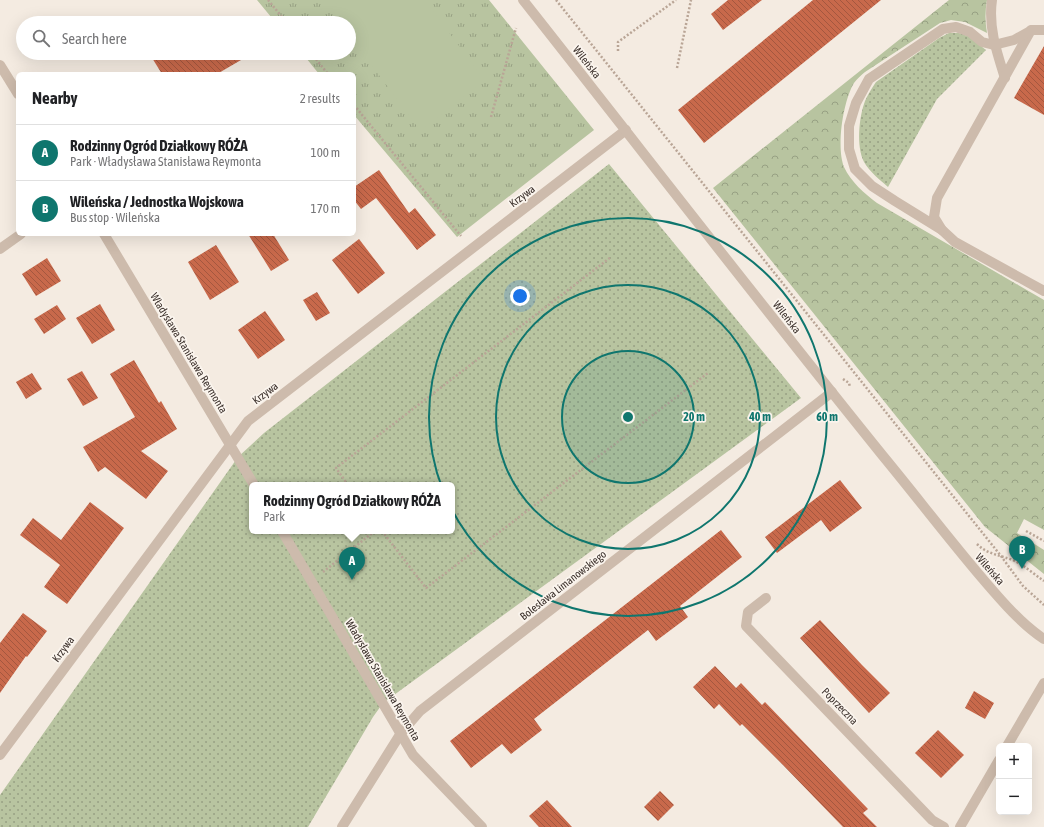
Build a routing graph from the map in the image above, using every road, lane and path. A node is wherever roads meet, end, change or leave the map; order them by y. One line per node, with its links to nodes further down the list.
1 (268, 0): 7 (path)
2 (523, 0): 21 (street, Wileńska)
3 (556, 0): 42 (path)
4 (676, 0): 12 (path)
5 (691, 0): 15 (path)
6 (992, 0): 11 (street)
7 (281, 16)
8 (516, 28): 20 (path)
9 (1032, 30): 10 (street); 11 (street); 17 (street)
10 (1044, 30)
11 (994, 45): 17 (street); 22 (street)
12 (618, 51)
13 (317, 60): 16 (path)
14 (0, 65): 18 (street)
15 (677, 68)
16 (326, 72)
17 (1004, 78): 22 (street)
18 (16, 91)
19 (356, 107): 25 (path)
20 (491, 117)
21 (626, 130): 32 (street, Wileńska); 33 (street, Krzywa)
22 (942, 230): 28 (street)
23 (18, 236): 26 (street)
24 (105, 236): 33 (street, Władysława Stanisława Reymonta)
25 (461, 236)
26 (0, 249)
27 (611, 257): 35 (path)
28 (1044, 291)
29 (708, 373): 39 (path)
30 (839, 374): 31 (path)
31 (850, 387)
32 (832, 392): 47 (street, Wileńska); 49 (street, Bolesława Limanowskiego)
33 (230, 444): 34 (street, Władysława Stanisława Reymonta); 51 (street, Krzywa)
34 (252, 482)
35 (346, 482)
36 (1026, 531): 41 (path)
37 (284, 534): 43 (street, Władysława Stanisława Reymonta)
38 (371, 534): 43 (path)
39 (384, 534)
40 (973, 540): 42 (path)
41 (1044, 541)
42 (1000, 556): 44 (path); 46 (path)
43 (312, 581): 49 (street, Władysława Stanisława Reymonta)
44 (1044, 581)
45 (766, 598): 55 (street, Poprzeczna)
46 (1044, 605)
47 (1044, 639)
48 (1044, 683): 50 (street)
49 (401, 733): 53 (street, Bolesława Limanowskiego); 54 (street, Władysława Stanisława Reymonta)
50 (1009, 743)
51 (0, 755)
52 (996, 765): 56 (street)
53 (342, 827)
54 (482, 827)
55 (944, 827)
56 (960, 827)

